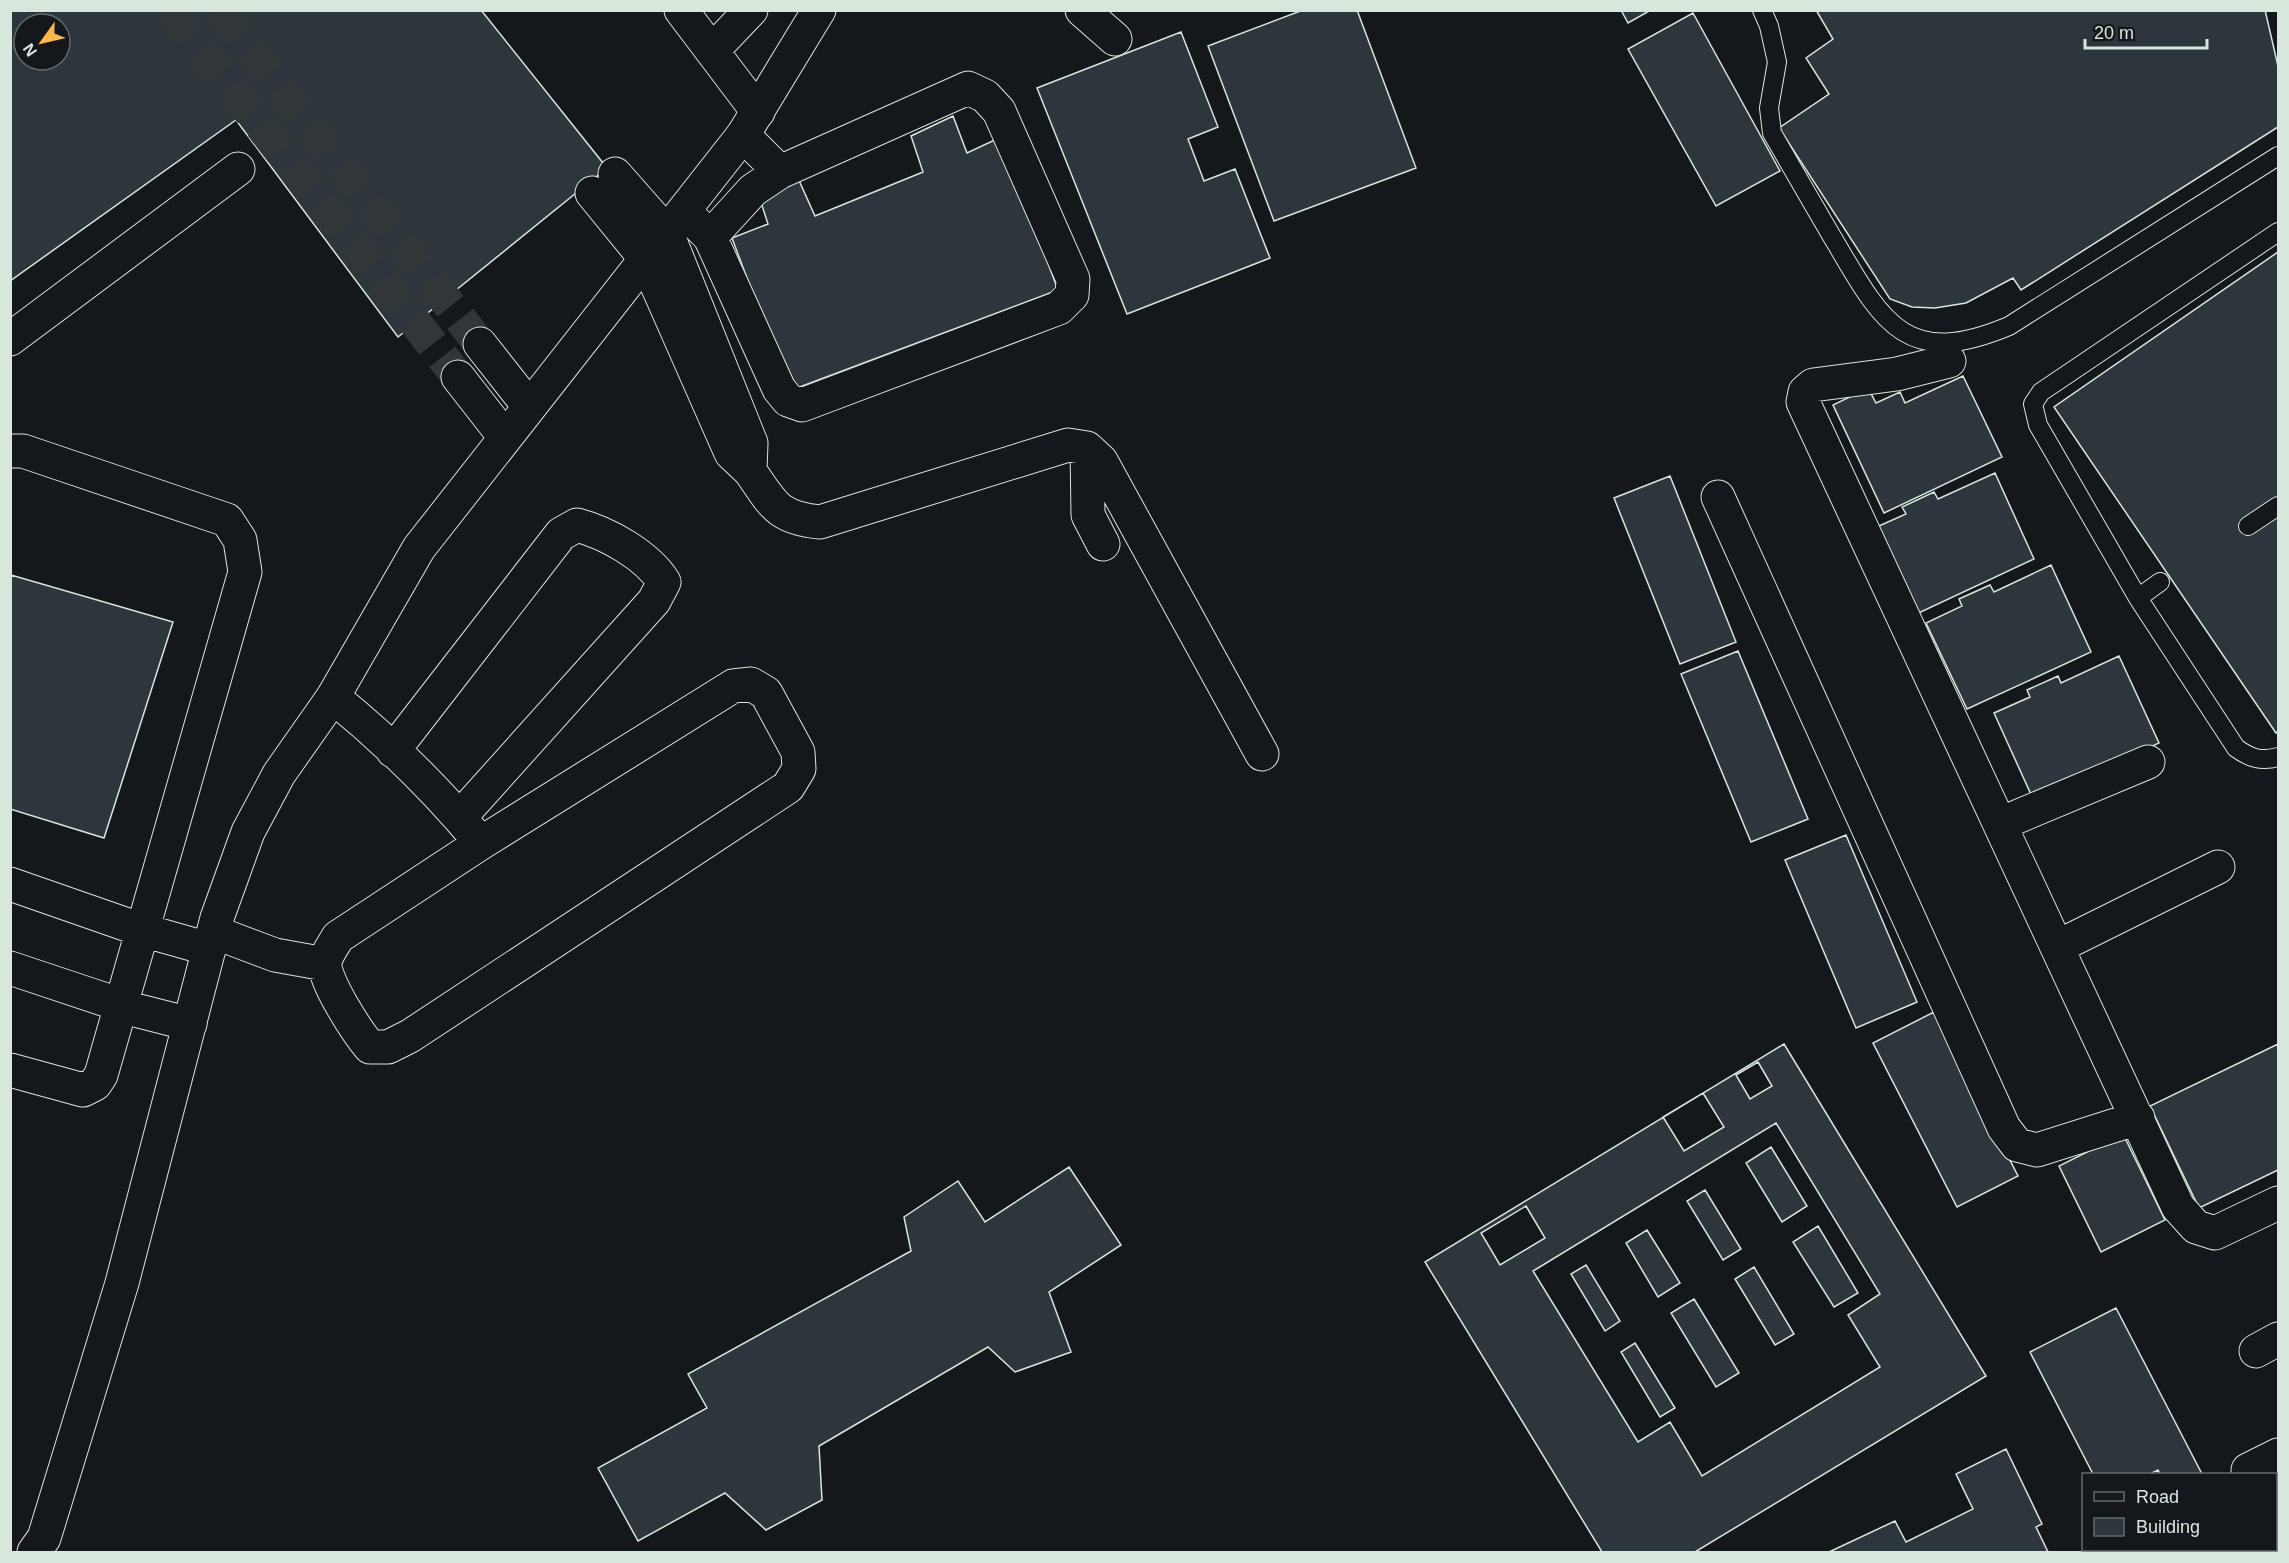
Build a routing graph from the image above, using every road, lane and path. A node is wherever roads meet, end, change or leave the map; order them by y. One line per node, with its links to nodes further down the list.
1 (681, 10): 7 (street)
2 (751, 10): 7 (street)
3 (819, 10): 8 (street)
4 (1082, 10): 6 (street)
5 (1762, 10): 9 (lane)
6 (1114, 39)
7 (712, 51): 8 (street)
8 (750, 124): 11 (street); 12 (street)
9 (2278, 156)
10 (238, 168): 16 (street)
11 (780, 172): 14 (street); 14 (street)
12 (676, 222): 14 (street); 15 (street); 15 (street); 24 (street)
13 (2278, 232): 30 (lane)
14 (710, 237)
15 (645, 258): 20 (street); 24 (street)
16 (10, 339)
17 (480, 344): 20 (street)
18 (1949, 361): 37 (street)
19 (458, 377): 21 (street)
20 (528, 405): 21 (street)
21 (504, 436): 31 (street)
22 (1087, 448): 24 (street); 28 (street); 33 (street)
23 (10, 451): 41 (street)
24 (750, 471)
25 (1718, 497): 49 (street)
26 (2278, 506): 27 (lane)
27 (2248, 526)
28 (1103, 544)
29 (2160, 582): 30 (lane)
30 (2138, 598): 34 (lane)
31 (333, 697): 32 (street); 42 (street)
32 (393, 751): 36 (street); 36 (street)
33 (1262, 754)
34 (2278, 757)
35 (2148, 762): 37 (street)
36 (460, 818): 38 (street)
37 (2000, 824): 43 (street)
38 (481, 843): 44 (street); 44 (street)
39 (2218, 867): 43 (street)
40 (10, 884): 41 (street)
41 (142, 930): 42 (street); 46 (street)
42 (211, 941): 44 (street); 47 (street)
43 (2057, 947): 49 (street)
44 (325, 964)
45 (10, 968): 46 (street)
46 (121, 1004): 47 (street); 48 (street)
47 (190, 1024): 53 (street)
48 (10, 1070)
49 (2138, 1118): 50 (street)
50 (2278, 1203)
51 (2278, 1455): 52 (street)
52 (2248, 1470)
53 (48, 1548)

